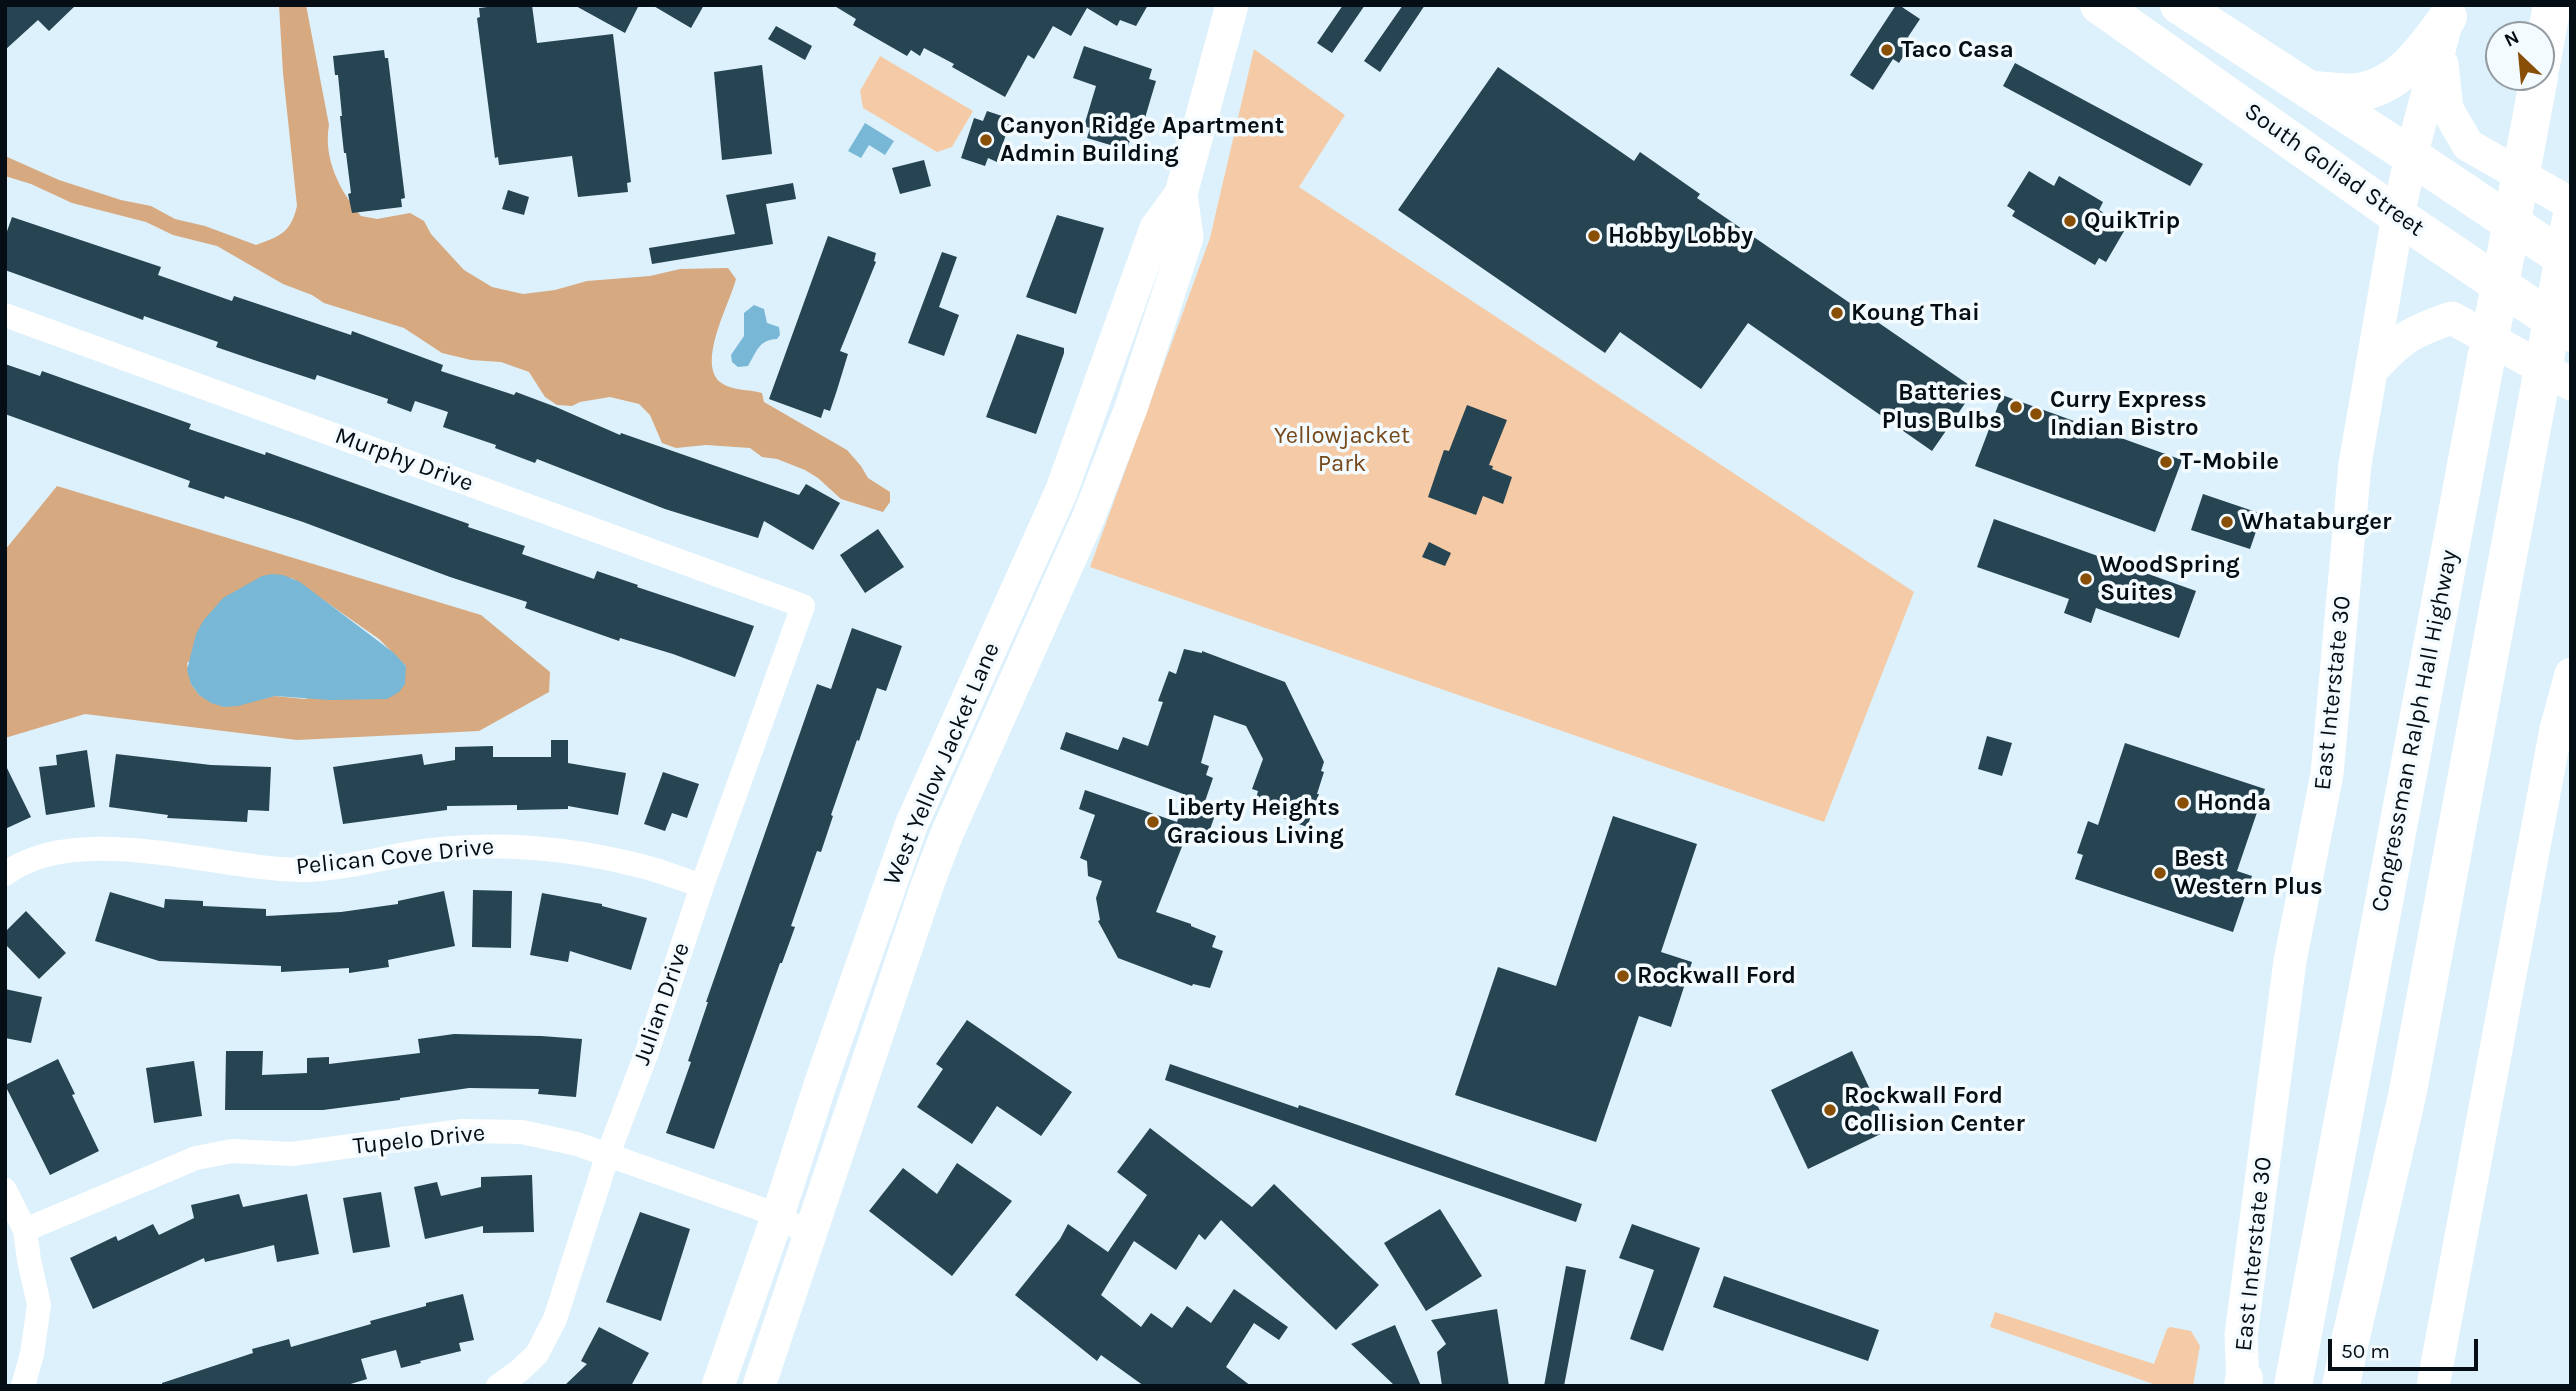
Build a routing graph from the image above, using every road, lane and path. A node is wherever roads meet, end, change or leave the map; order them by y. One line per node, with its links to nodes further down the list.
1 (1232, 5): 8 (street, West Yellow Jacket Lane)
2 (2099, 5): 10 (main road, South Goliad Street)
3 (2179, 5): 5 (main road, South Goliad Street)
4 (2446, 24): 5 (main road); 7 (street, East Interstate 30); 9 (street)
5 (2309, 90): 7 (main road, South Goliad Street)
6 (2519, 100): 31 (main road, Congressman Ralph Hall Highway)
7 (2411, 156): 10 (street, East Interstate 30); 12 (main road, South Goliad Street)
8 (1181, 194): 23 (street, West Yellow Jacket Lane); 25 (street, West Yellow Jacket Lane)
9 (2571, 204)
10 (2398, 216): 14 (main road, South Goliad Street); 15 (street, East Interstate 30)
11 (2571, 219): 32 (main road)
12 (2571, 264)
13 (5, 315): 17 (street, Murphy Drive)
14 (2571, 333)
15 (2371, 371): 16 (street); 26 (street, East Interstate 30)
16 (2571, 384)
17 (803, 606): 20 (street, Julian Drive)
18 (2571, 674): 33 (street)
19 (5, 874): 20 (street, Pelican Cove Drive)
20 (702, 886): 21 (street, Julian Drive)
21 (608, 1154): 23 (street, Tupelo Drive); 24 (street, Tupelo Drive); 28 (street, Julian Drive)
22 (5, 1191): 24 (street)
23 (778, 1215): 25 (street, Tupelo Drive); 29 (street, West Yellow Jacket Lane)
24 (25, 1230): 27 (street)
25 (809, 1234): 30 (street, West Yellow Jacket Lane)
26 (2244, 1384)
27 (23, 1386)
28 (498, 1386)
29 (718, 1386)
30 (759, 1386)
31 (2293, 1386)
32 (2341, 1386)
33 (2433, 1386)

